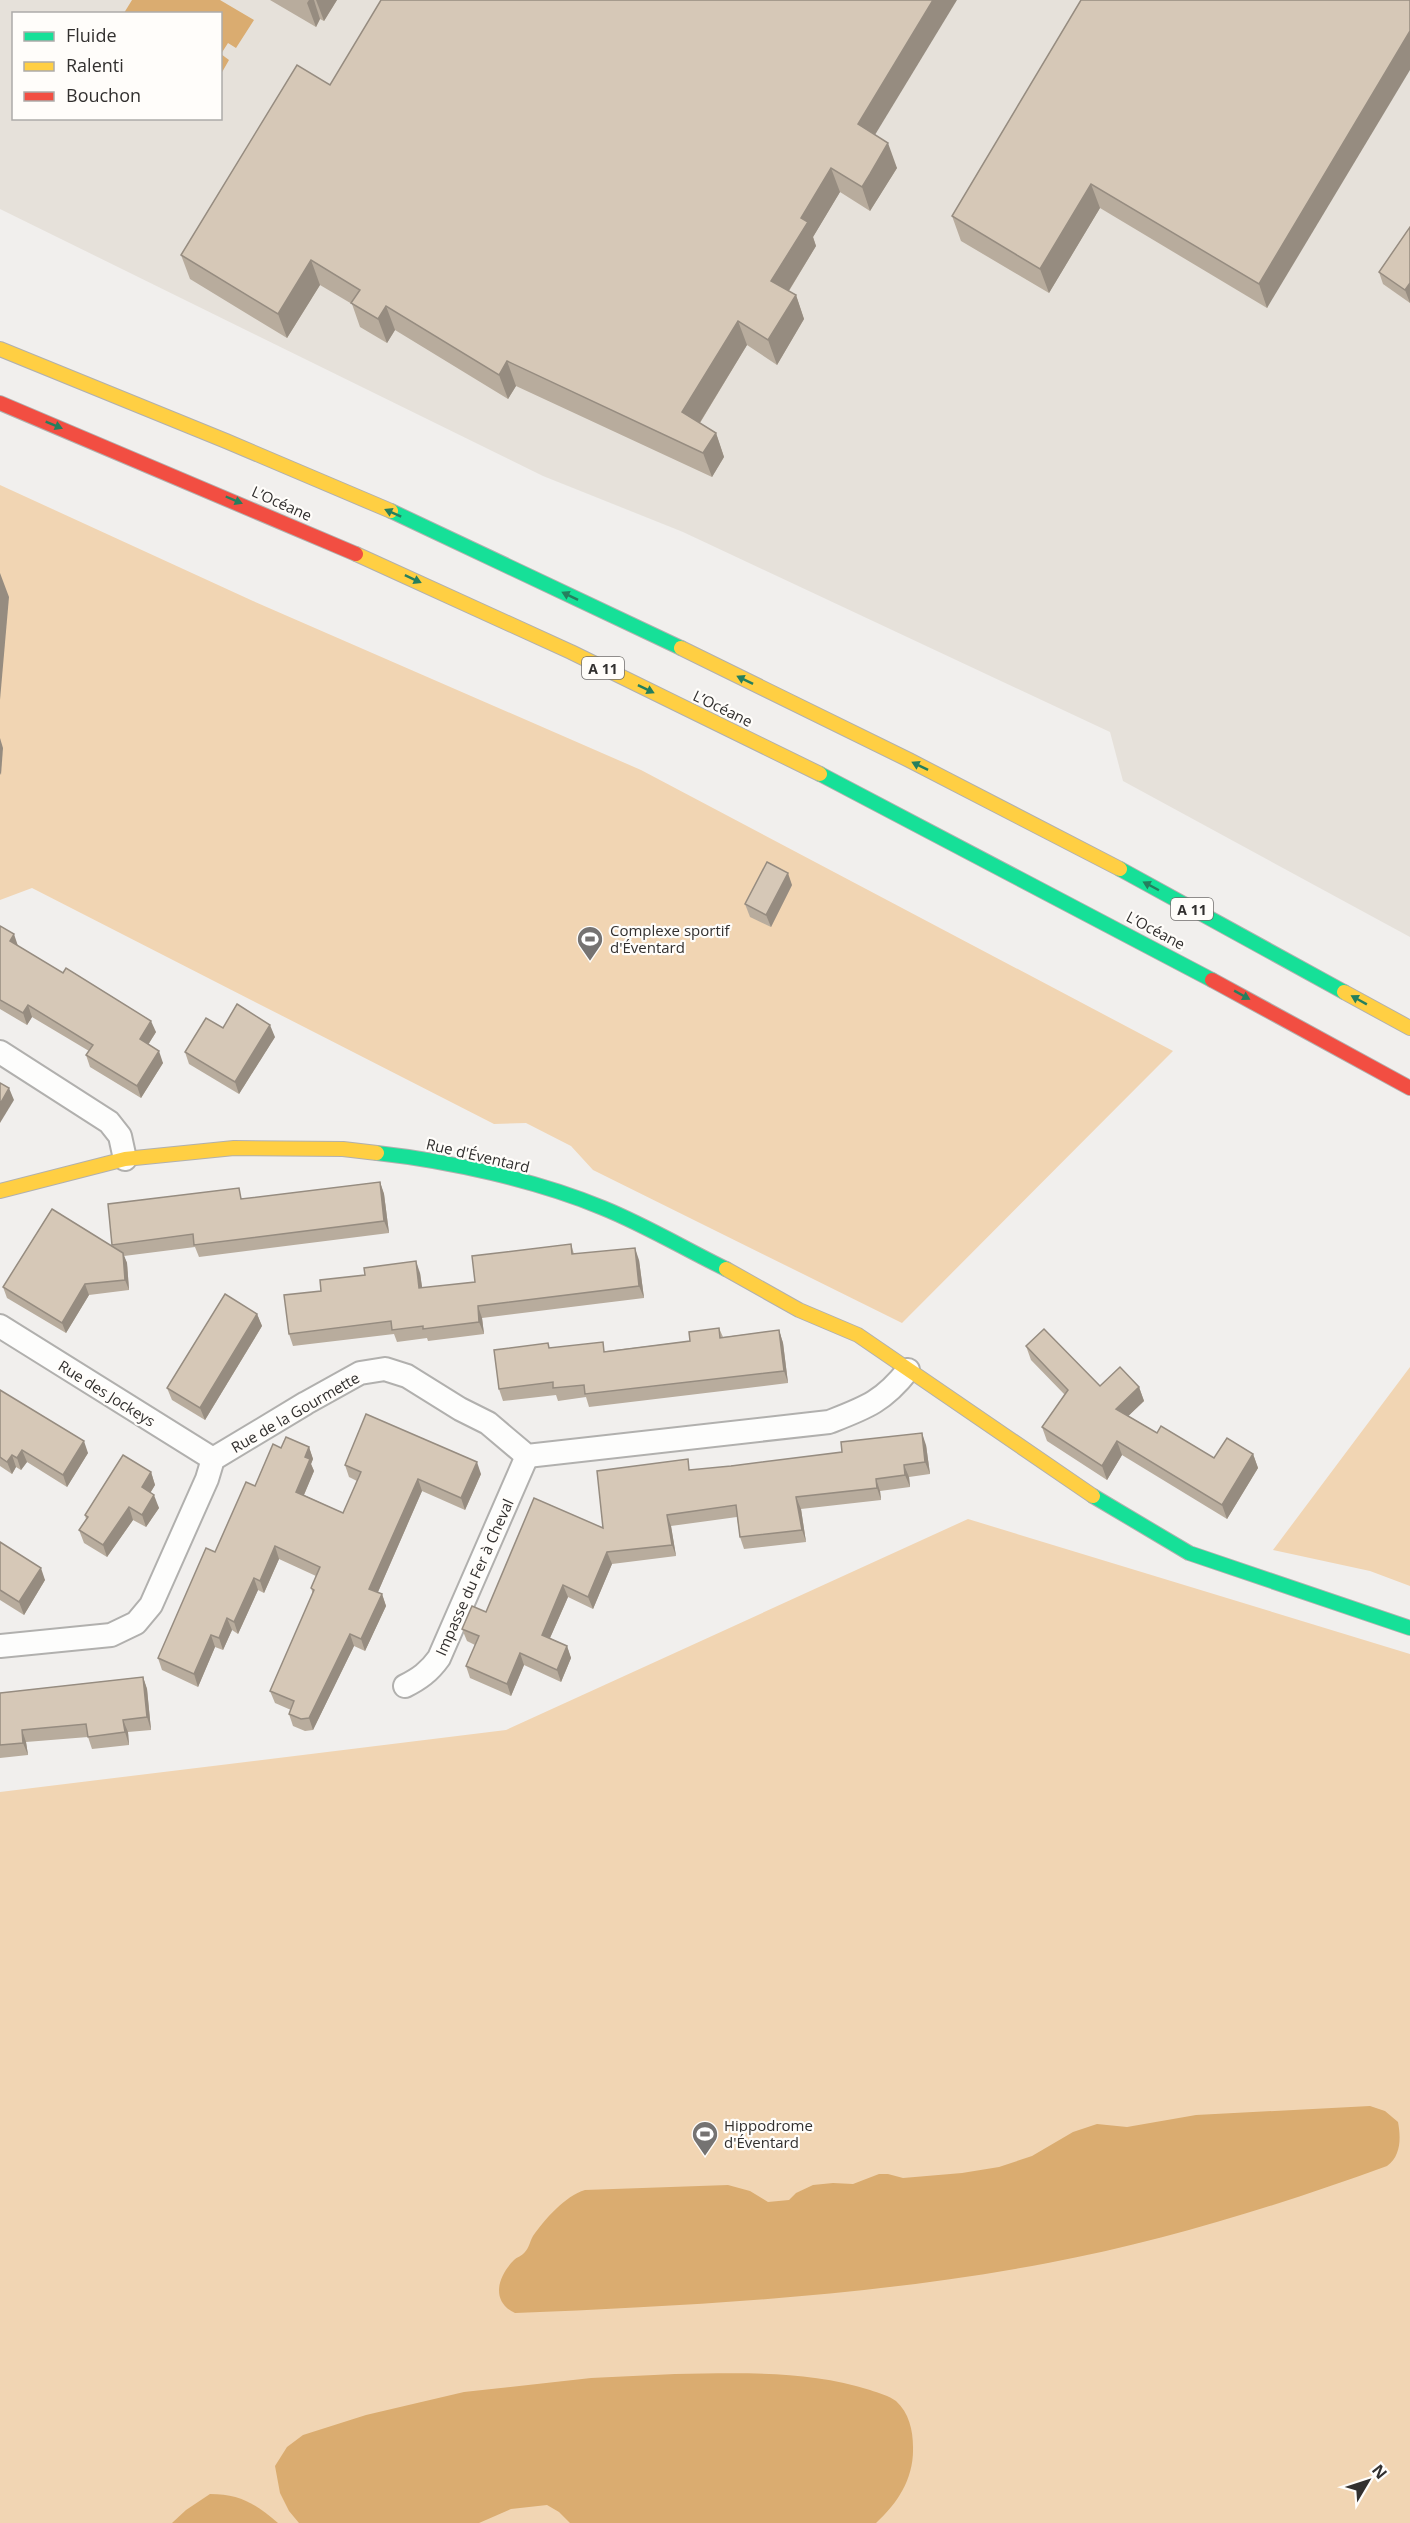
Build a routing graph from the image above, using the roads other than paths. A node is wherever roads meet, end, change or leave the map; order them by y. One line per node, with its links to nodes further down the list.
1 (0, 349): 3 (main road, A 11, one-way to 1)
2 (0, 403): 5 (main road, L’Océane / A 11, one-way to 5)
3 (1410, 1028)
4 (0, 1052): 6 (street)
5 (1410, 1088)
6 (126, 1159): 7 (main road, Rue d'Éventard); 9 (main road, Rue d'Éventard)
7 (0, 1191)
8 (0, 1326): 11 (street, Rue des Jockeys)
9 (908, 1370): 10 (street); 12 (main road, Rue d'Éventard)
10 (527, 1455): 11 (street, Rue de la Gourmette); 14 (street, Impasse du Fer à Cheval)
11 (213, 1459): 13 (street, Rue de la Gourmette)
12 (1410, 1628)
13 (0, 1646)
14 (405, 1686)

